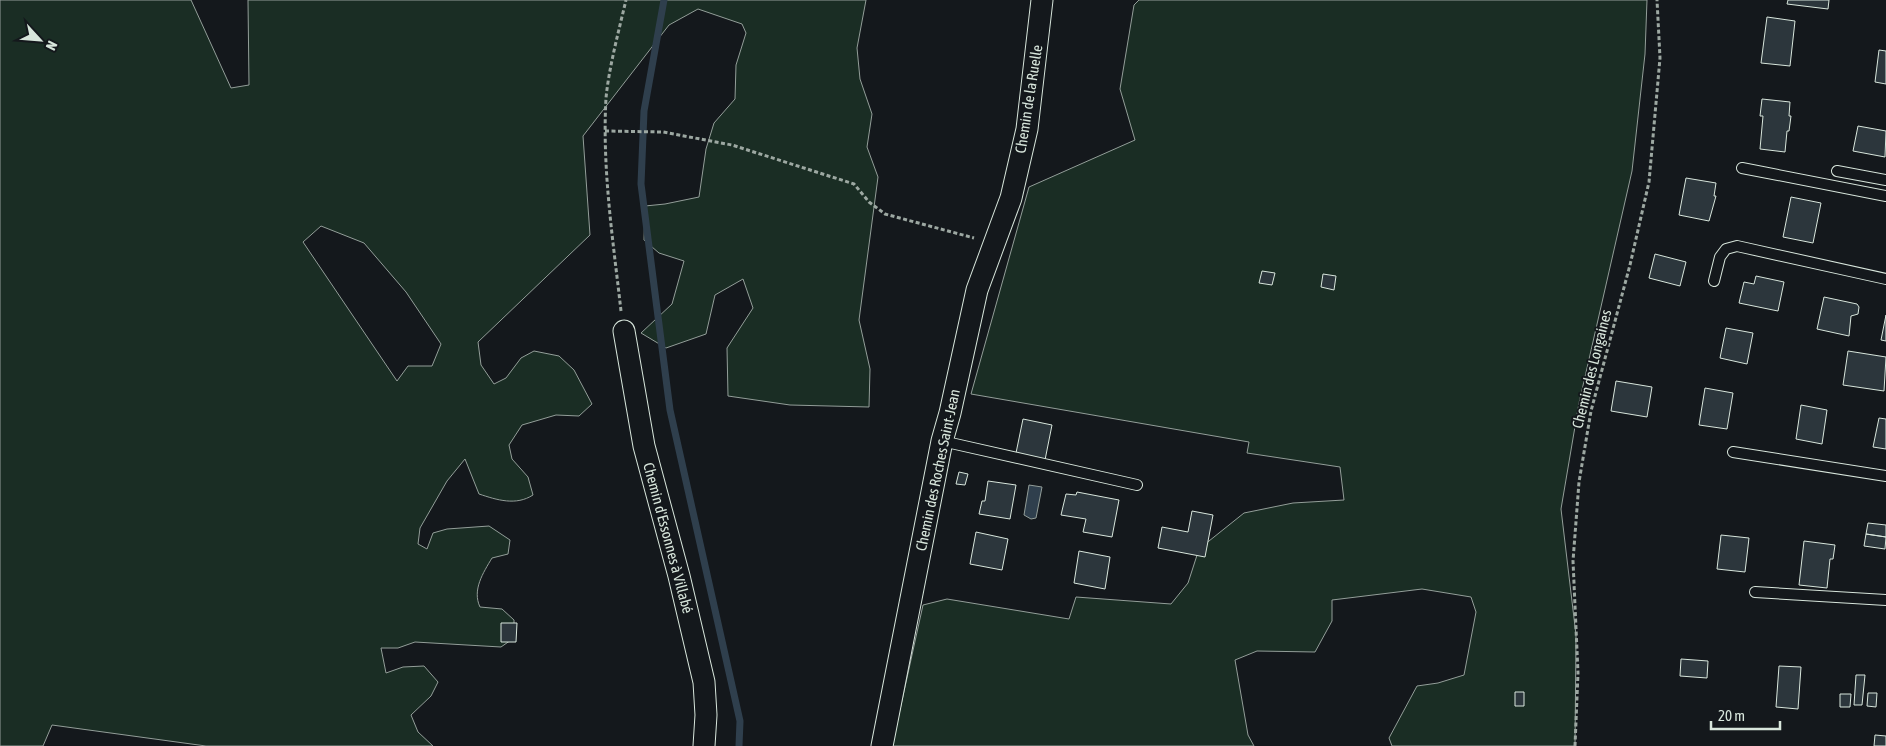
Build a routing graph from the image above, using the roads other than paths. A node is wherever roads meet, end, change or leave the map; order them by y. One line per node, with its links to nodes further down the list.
1 (1042, 0): 6 (street, Chemin de la Ruelle)
2 (1742, 168): 5 (lane)
3 (1837, 171): 4 (lane)
4 (1886, 180)
5 (1886, 196)
6 (1011, 198): 10 (street, Chemin des Roches Saint-Jean)
7 (1886, 279): 8 (lane)
8 (1714, 282)
9 (624, 331): 16 (street, Chemin d'Essonnes à Villabé)
10 (942, 441): 13 (lane); 17 (street, Chemin des Roches Saint-Jean)
11 (1733, 452): 12 (lane)
12 (1886, 476)
13 (1137, 485)
14 (1755, 592): 15 (lane)
15 (1886, 600)
16 (704, 746)
17 (882, 746)

